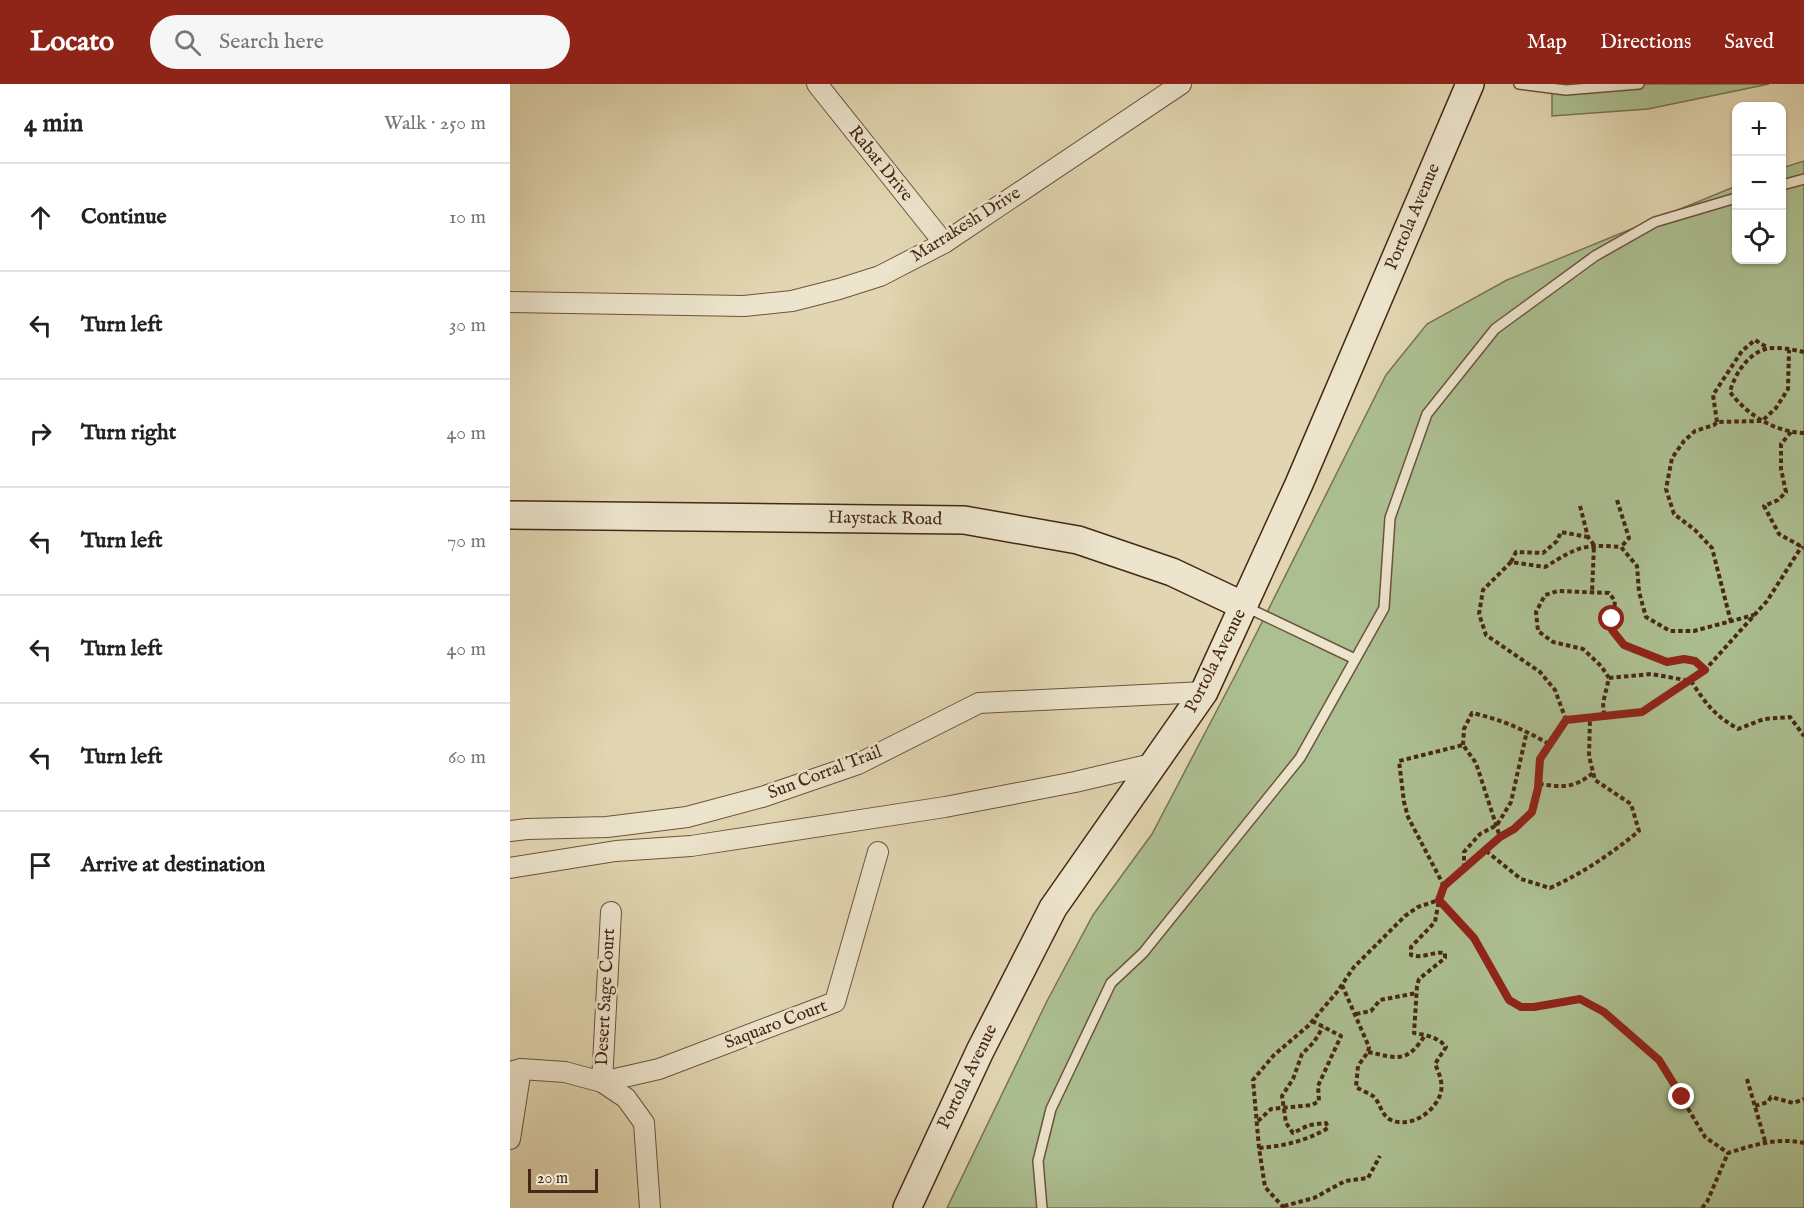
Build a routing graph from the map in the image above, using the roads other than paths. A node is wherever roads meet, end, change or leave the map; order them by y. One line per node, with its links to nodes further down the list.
1 (817, 84): 9 (street, Rabat Drive)
2 (1181, 84): 9 (street, Marrakesh Drive)
3 (1470, 84): 12 (street, Portola Avenue)
4 (1519, 84): 5 (lane)
5 (1639, 84)
6 (1804, 179): 7 (lane)
7 (1786, 184)
8 (1732, 199): 13 (lane)
9 (944, 243): 10 (street, Marrakesh Drive)
10 (510, 302)
11 (510, 515): 12 (street, Haystack Road)
12 (1244, 606): 13 (lane); 14 (street, Portola Avenue)
13 (1355, 659): 27 (lane)
14 (1204, 692): 15 (street, Portola Avenue); 16 (street, Sun Corral Trail)
15 (1156, 763): 18 (street); 26 (street, Portola Avenue)
16 (703, 812): 17 (street, Sun Corral Trail); 18 (street)
17 (510, 831)
18 (709, 843): 20 (street)
19 (878, 852): 23 (street, Saquaro Court)
20 (510, 868)
21 (611, 912): 23 (street, Desert Sage Court)
22 (516, 1071): 23 (street); 24 (street)
23 (602, 1082): 25 (street)
24 (510, 1139)
25 (650, 1208)
26 (907, 1208)
27 (1042, 1208)

